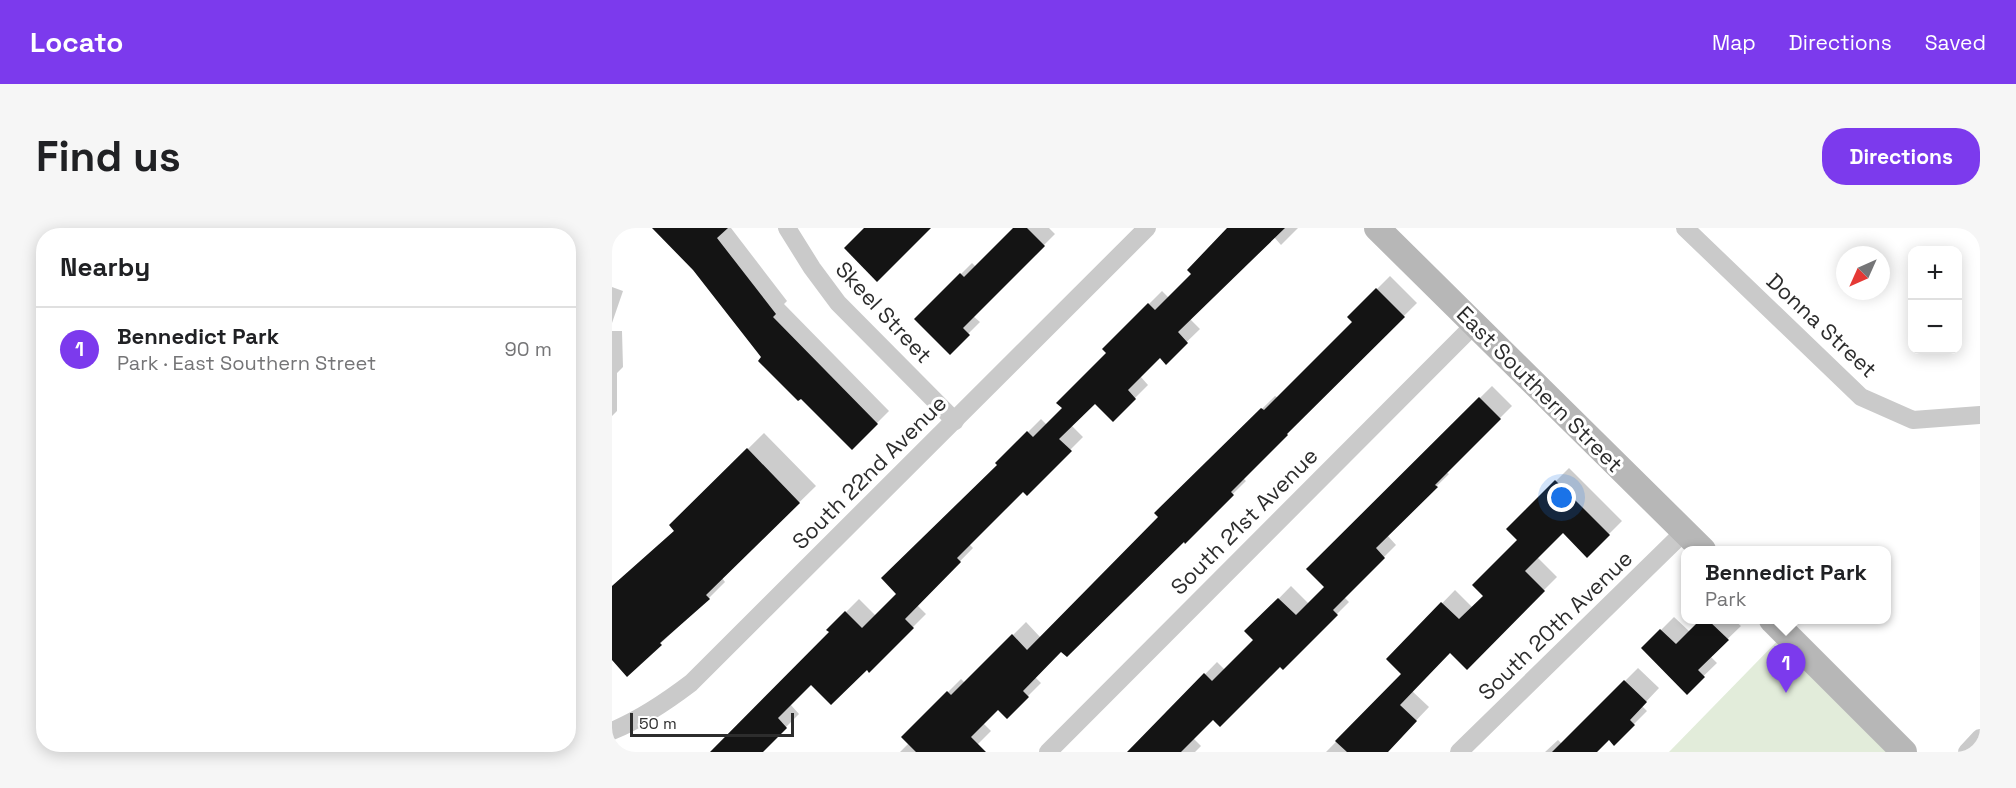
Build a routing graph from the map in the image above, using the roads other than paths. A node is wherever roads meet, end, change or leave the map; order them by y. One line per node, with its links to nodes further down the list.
1 (788, 228): 7 (street, Skeel Street)
2 (1147, 228): 7 (street, South 22nd Avenue)
3 (1377, 228): 5 (street, East Southern Street)
4 (1685, 228): 6 (street, Donna Street)
5 (1475, 324): 8 (street, East Southern Street); 13 (street, South 21st Avenue)
6 (1980, 415)
7 (955, 421): 11 (street, South 22nd Avenue)
8 (1684, 532): 9 (street, East Southern Street); 14 (street, South 20th Avenue)
9 (1699, 546)
10 (1776, 624): 15 (street)
11 (612, 731)
12 (1980, 738): 16 (street)
13 (1048, 752)
14 (1459, 752)
15 (1904, 752)
16 (1966, 752)

